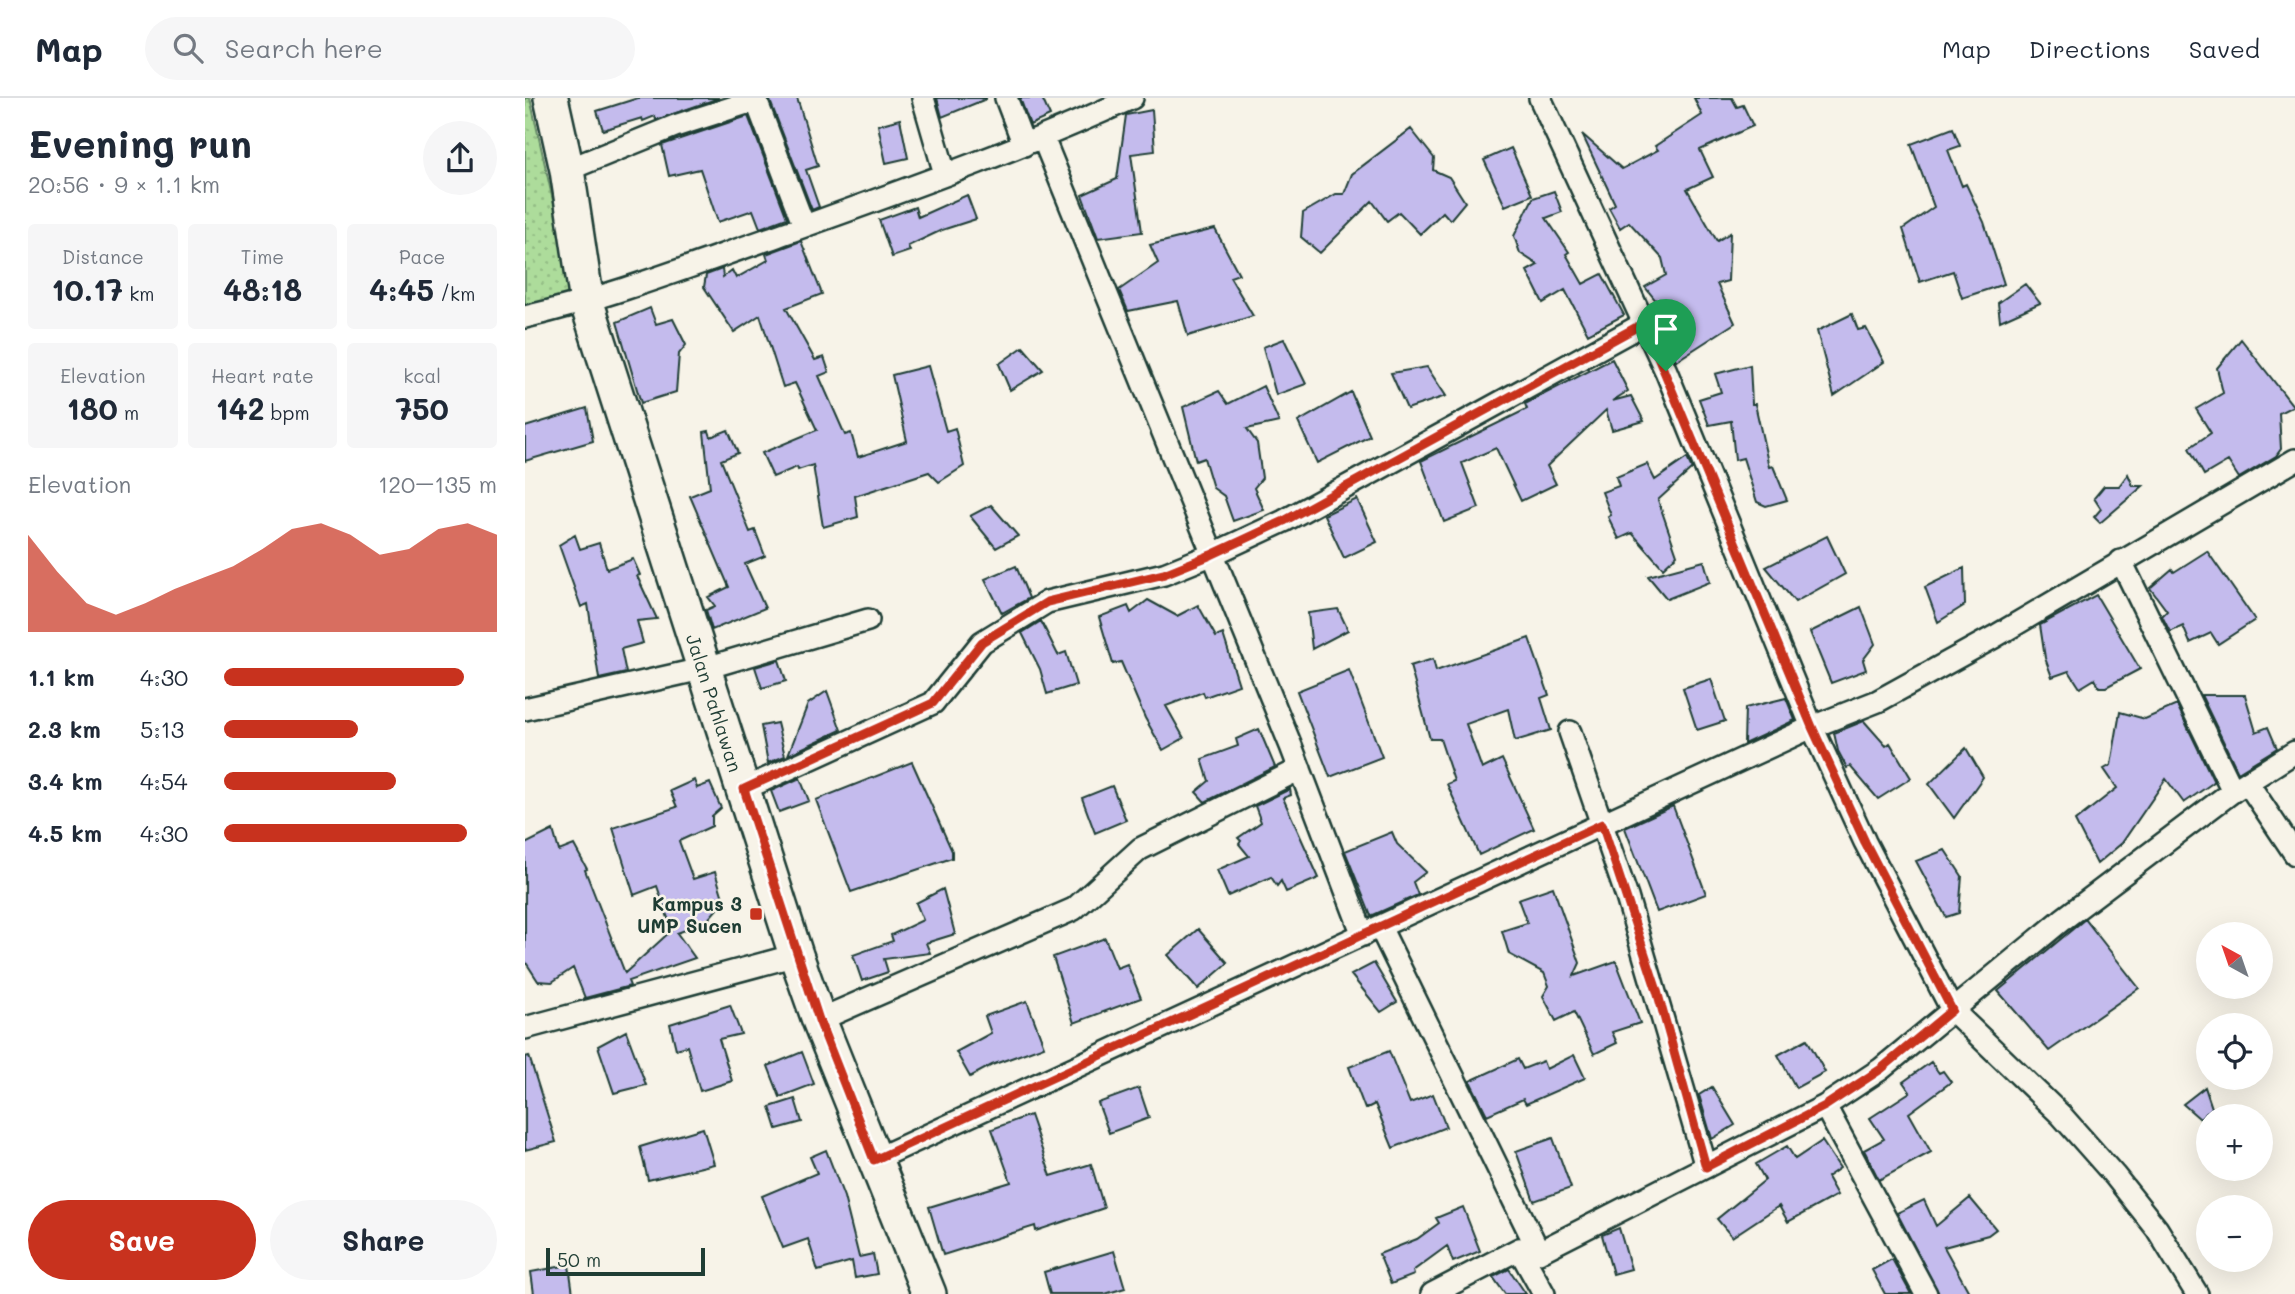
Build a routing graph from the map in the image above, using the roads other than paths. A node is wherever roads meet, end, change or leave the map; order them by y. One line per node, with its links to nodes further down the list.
1 (551, 98): 8 (main road, Jalan Pahlawan)
2 (923, 98): 9 (street)
3 (1006, 98): 7 (street)
4 (1132, 98): 6 (street)
5 (1539, 98): 13 (street)
6 (1100, 105): 7 (street)
7 (1034, 141): 9 (street); 15 (street)
8 (567, 170): 10 (street); 11 (main road, Jalan Pahlawan)
9 (945, 174): 10 (street)
10 (804, 226): 11 (street)
11 (587, 303): 12 (street); 18 (main road, Jalan Pahlawan)
12 (525, 317)
13 (1644, 323): 15 (street); 20 (street)
14 (2295, 460): 16 (street)
15 (1211, 555): 23 (street); 25 (street)
16 (2121, 561): 20 (street); 24 (street)
17 (868, 620): 18 (street)
18 (706, 668): 19 (street); 25 (main road, Jalan Pahlawan)
19 (525, 709)
20 (1812, 727): 26 (street); 30 (street)
21 (1570, 732): 26 (street)
22 (2295, 752): 24 (street)
23 (1300, 769): 28 (street); 31 (street)
24 (2240, 787): 27 (street); 30 (street)
25 (744, 789): 29 (main road, Jalan Pahlawan)
26 (1602, 824): 28 (street); 35 (street)
27 (2295, 854)
28 (1371, 931): 34 (street); 36 (street)
29 (796, 955): 31 (main road, Jalan Pahlawan); 32 (street)
30 (1952, 1010): 33 (street); 41 (street)
31 (819, 1020): 34 (main road, Jalan Pahlawan)
32 (525, 1028)
33 (1825, 1106): 35 (street); 40 (street)
34 (874, 1160): 37 (main road, Jalan Pahlawan)
35 (1706, 1167): 36 (street)
36 (1529, 1251): 38 (street); 39 (street)
37 (929, 1294)
38 (1431, 1294)
39 (1544, 1294)
40 (1926, 1294)
41 (2197, 1294)

